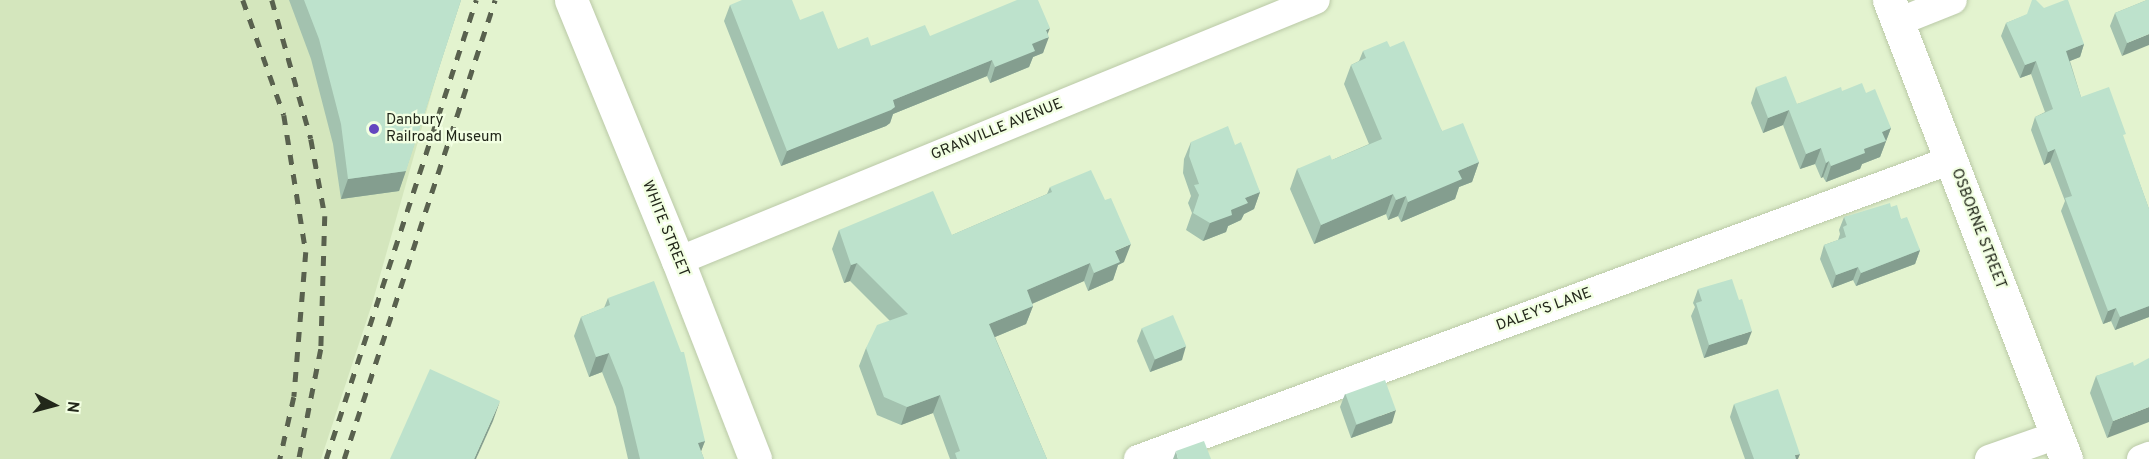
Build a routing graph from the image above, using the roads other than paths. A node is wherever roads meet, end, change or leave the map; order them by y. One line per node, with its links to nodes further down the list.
1 (571, 0): 6 (main road, WHITE STREET)
2 (1316, 0): 6 (street, GRANVILLE AVENUE)
3 (1953, 0): 4 (street)
4 (1894, 11): 5 (main road, OSBORNE STREET)
5 (1951, 160): 7 (main road, OSBORNE STREET); 10 (street, DALEY'S LANE)
6 (678, 261): 9 (main road, WHITE STREET)
7 (2062, 447): 11 (street)
8 (2149, 456): 12 (street)
9 (755, 459)
10 (1138, 459)
11 (1989, 459)
12 (2141, 459)

